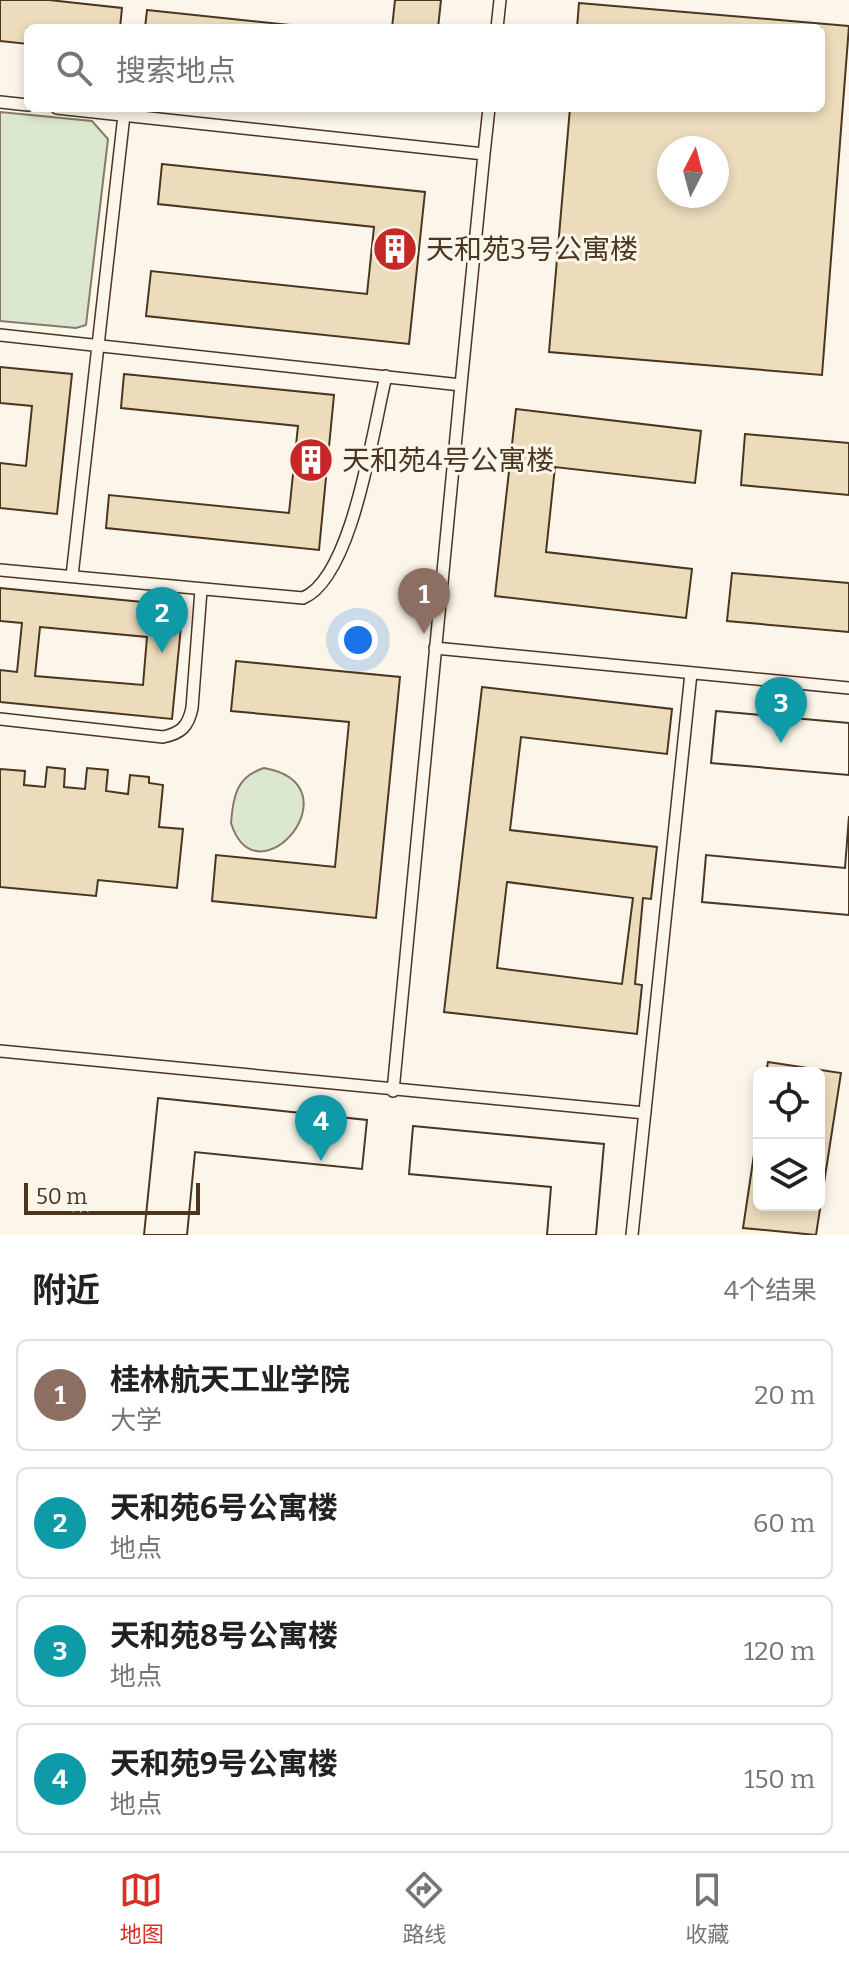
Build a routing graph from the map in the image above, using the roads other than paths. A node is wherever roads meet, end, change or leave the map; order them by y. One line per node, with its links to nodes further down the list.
1 (500, 0): 2 (lane)
2 (497, 24)
3 (0, 102): 4 (lane)
4 (24, 105)
5 (95, 112): 7 (lane)
6 (489, 112): 8 (lane)
7 (124, 115): 8 (lane); 10 (lane)
8 (484, 154): 12 (lane)
9 (0, 335): 10 (lane)
10 (100, 345): 11 (lane); 14 (lane)
11 (386, 376): 12 (lane); 15 (lane)
12 (461, 385): 16 (lane)
13 (0, 570): 14 (lane)
14 (72, 576): 15 (lane)
15 (201, 590): 19 (lane)
16 (435, 648): 17 (lane); 21 (lane)
17 (691, 673): 18 (lane); 22 (lane)
18 (849, 688)
19 (0, 719)
20 (0, 1051): 21 (lane)
21 (393, 1091): 22 (lane)
22 (645, 1113): 23 (lane)
23 (632, 1235)

